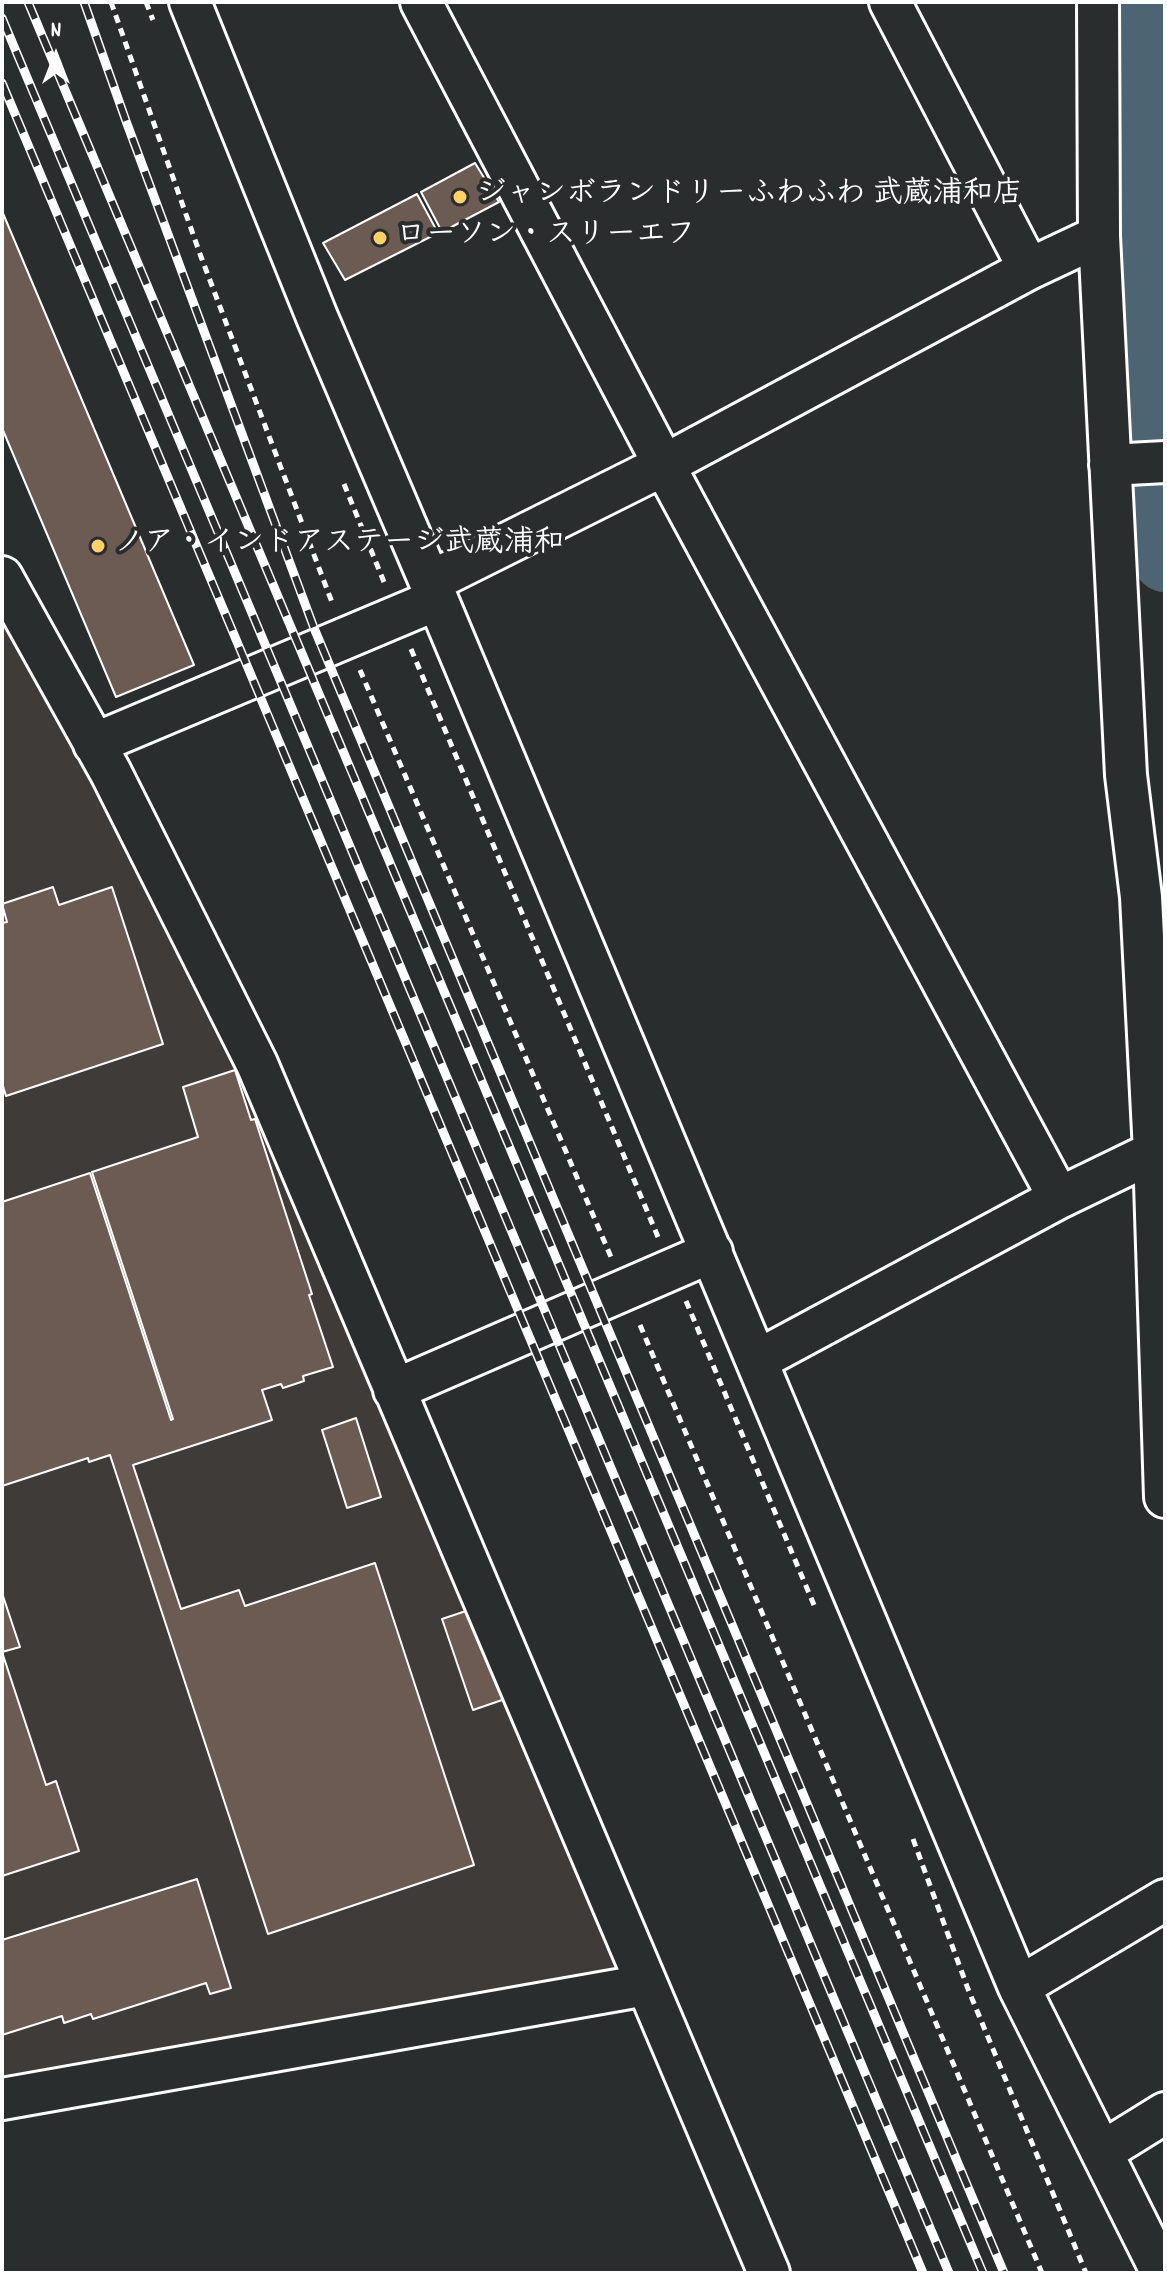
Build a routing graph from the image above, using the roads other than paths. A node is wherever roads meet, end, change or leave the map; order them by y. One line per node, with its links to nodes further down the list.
1 (190, 2): 10 (street)
2 (421, 2): 8 (street)
3 (890, 2): 6 (street)
4 (1098, 2): 5 (street)
5 (1099, 236): 6 (street); 7 (street)
6 (1029, 269): 8 (street)
7 (1134, 464): 12 (street)
8 (664, 465): 10 (street); 13 (street)
9 (2, 577): 11 (street)
10 (433, 591): 11 (street); 14 (street)
11 (94, 744): 16 (street)
12 (1154, 1152): 13 (street); 17 (street)
13 (1059, 1198): 15 (street)
14 (712, 1252): 15 (street); 16 (street)
15 (758, 1360): 20 (street)
16 (394, 1390): 19 (street)
17 (1165, 1497)
18 (1165, 1900): 20 (street)
19 (646, 1985): 21 (street); 24 (street)
20 (1019, 1987): 23 (street)
21 (2, 2099)
22 (1165, 2113): 23 (street)
23 (1102, 2152): 25 (street)
24 (769, 2273)
25 (1162, 2273)

